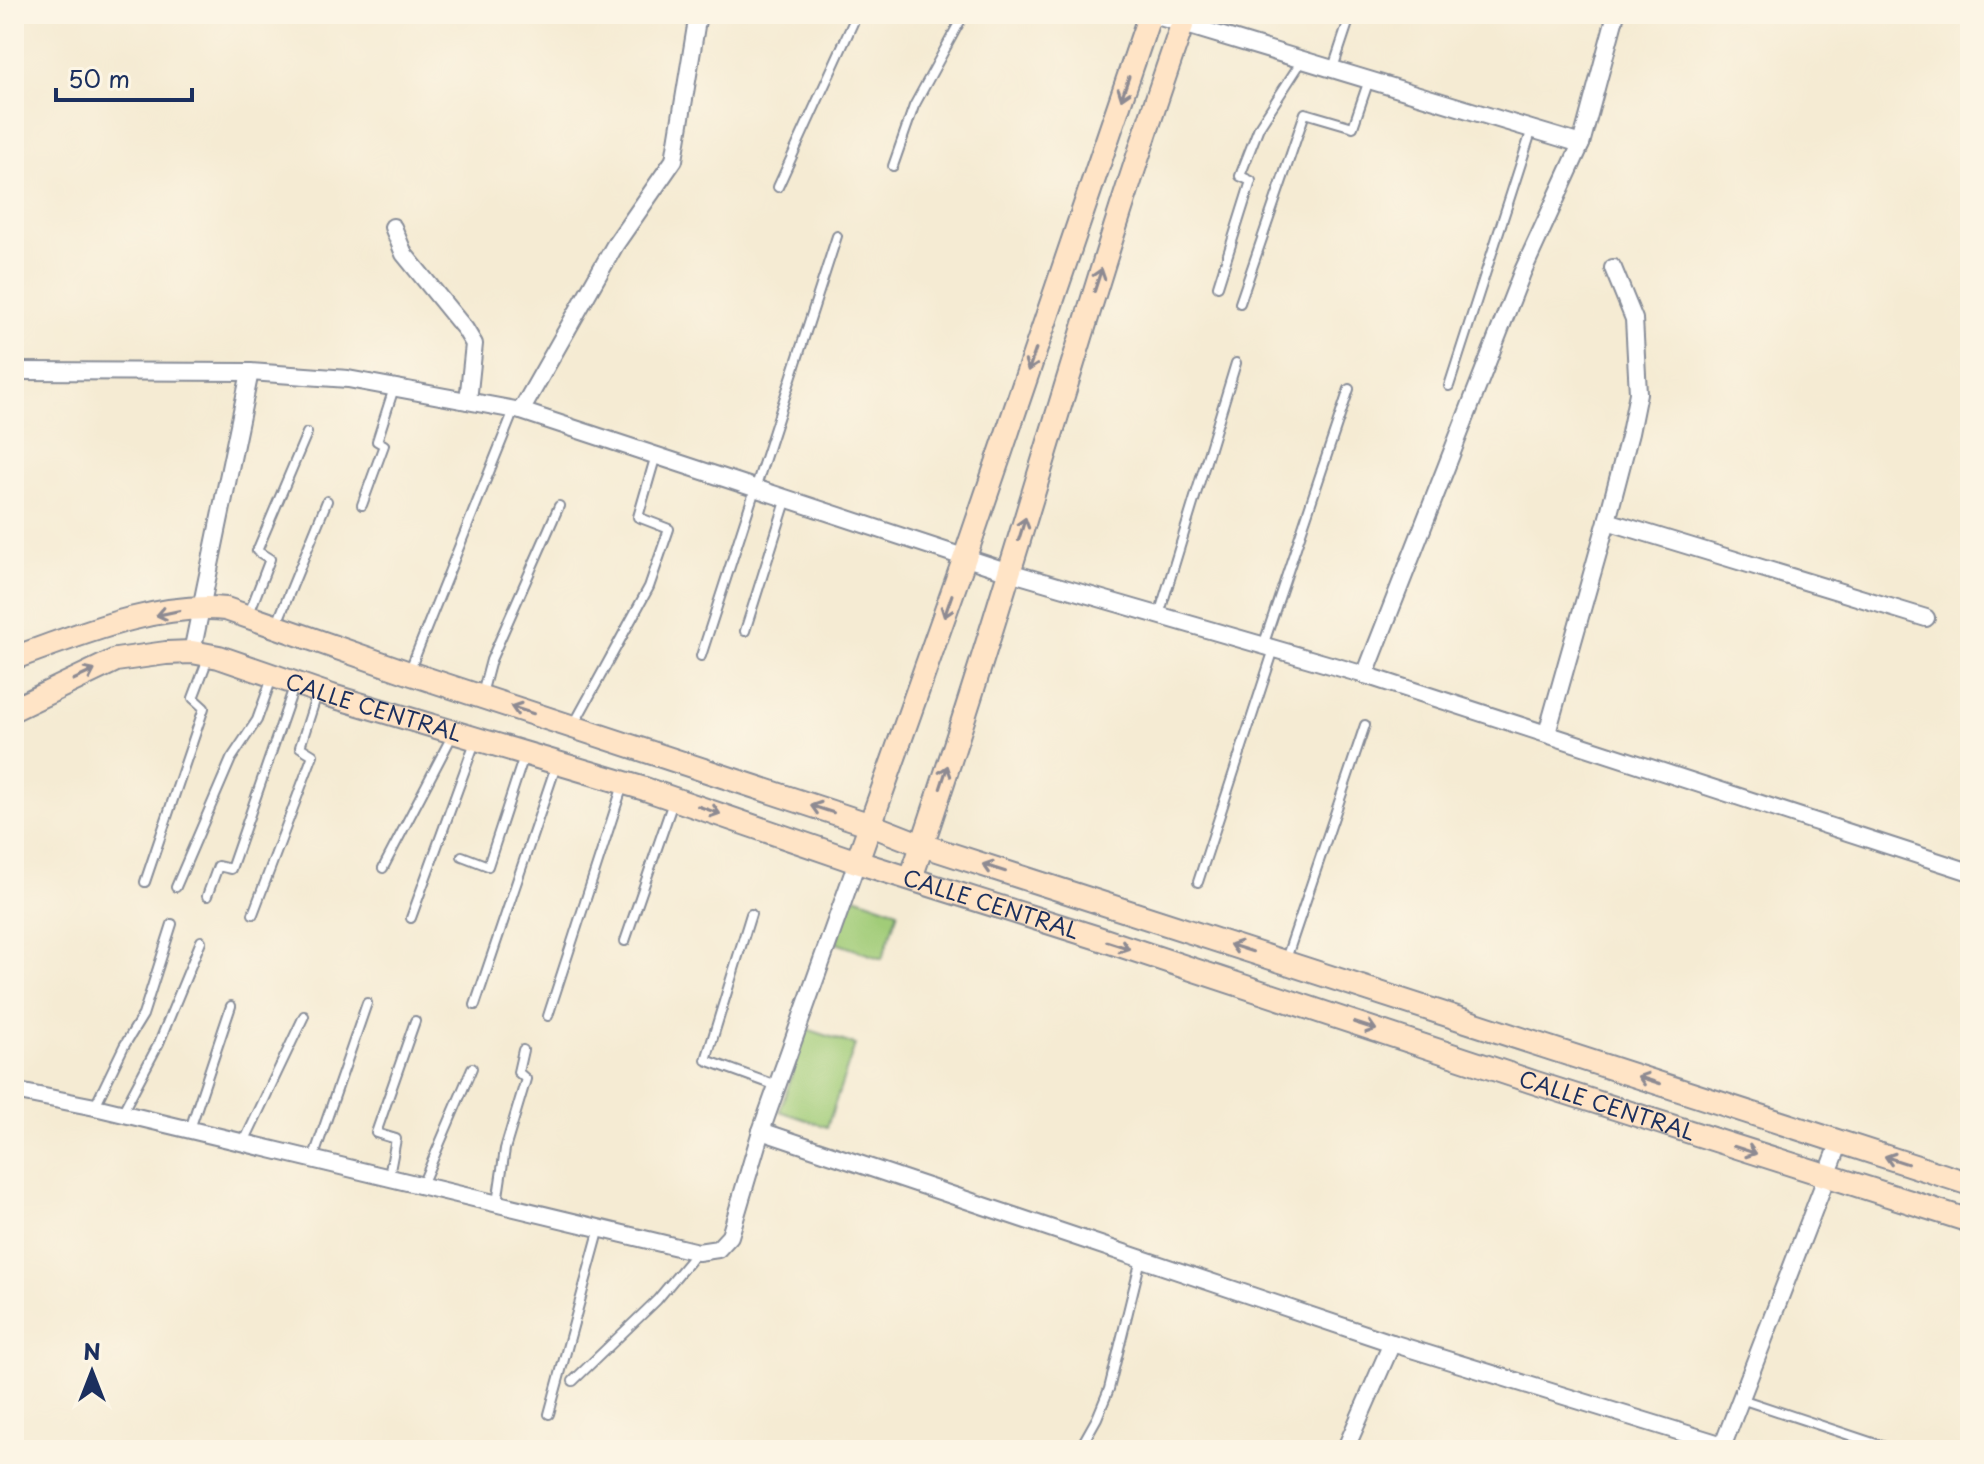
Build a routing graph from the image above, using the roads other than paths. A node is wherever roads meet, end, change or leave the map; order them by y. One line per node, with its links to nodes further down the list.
1 (698, 14): 27 (street)
2 (857, 14): 14 (lane)
3 (964, 14): 13 (lane)
4 (1150, 14): 7 (street); 36 (street, one-way to 36)
5 (1351, 14): 9 (lane)
6 (1616, 14): 12 (street)
7 (1185, 18): 8 (street); 37 (street, one-way to 7)
8 (1303, 59): 9 (street); 18 (lane)
9 (1333, 68): 10 (street)
10 (1370, 80): 11 (street); 19 (lane)
11 (1532, 129): 12 (street); 23 (lane)
12 (1581, 144): 49 (street)
13 (893, 166)
14 (778, 187)
15 (393, 227): 26 (street)
16 (837, 236): 30 (lane)
17 (1613, 268): 35 (street)
18 (1218, 286)
19 (1240, 303)
20 (1236, 363): 40 (lane)
21 (14, 371): 22 (street)
22 (250, 372): 24 (street); 38 (street)
23 (1449, 386)
24 (394, 388): 26 (street); 33 (lane)
25 (1349, 389): 44 (lane)
26 (468, 401): 27 (street)
27 (517, 410): 29 (street); 48 (lane)
28 (307, 433): 39 (lane)
29 (656, 455): 30 (street); 56 (lane)
30 (756, 488): 31 (street); 46 (lane)
31 (787, 498): 36 (street); 43 (lane)
32 (327, 501): 42 (lane)
33 (362, 505)
34 (559, 506): 53 (lane)
35 (1607, 521): 41 (street); 58 (street)
36 (965, 557): 37 (street); 65 (street, one-way to 65)
37 (1009, 572): 40 (street); 66 (street, one-way to 37)
38 (200, 606): 39 (street, CALLE CENTRAL); 45 (street); 47 (street, CALLE CENTRAL, one-way to 47)
39 (248, 616): 42 (street, CALLE CENTRAL)
40 (1159, 616): 44 (street)
41 (1926, 618)
42 (276, 626): 48 (street, CALLE CENTRAL)
43 (745, 631)
44 (1268, 647): 49 (street); 73 (lane)
45 (201, 654): 50 (street, CALLE CENTRAL); 54 (street, CALLE CENTRAL, one-way to 45); 72 (lane)
46 (701, 656)
47 (14, 658)
48 (409, 673): 53 (street, CALLE CENTRAL)
49 (1365, 675): 58 (street)
50 (273, 676): 51 (street, CALLE CENTRAL); 74 (lane)
51 (295, 683): 52 (street, CALLE CENTRAL); 75 (lane)
52 (318, 691): 57 (street, CALLE CENTRAL); 76 (lane)
53 (481, 697): 56 (street, CALLE CENTRAL, one-way to 53)
54 (14, 709)
55 (1365, 725): 82 (lane)
56 (572, 727): 61 (street, CALLE CENTRAL)
57 (454, 733): 59 (street, CALLE CENTRAL); 69 (lane)
58 (1547, 733): 70 (street)
59 (476, 739): 60 (street, CALLE CENTRAL); 78 (lane)
60 (525, 754): 62 (street, CALLE CENTRAL); 67 (lane)
61 (656, 755): 63 (street); 65 (street, CALLE CENTRAL, one-way to 61)
62 (557, 763): 63 (street, CALLE CENTRAL); 84 (lane)
63 (634, 786): 64 (street, CALLE CENTRAL); 87 (lane)
64 (675, 799): 68 (street, CALLE CENTRAL, one-way to 68); 81 (lane)
65 (871, 825): 66 (street, CALLE CENTRAL); 68 (street)
66 (922, 845): 71 (street); 82 (street, CALLE CENTRAL, one-way to 66)
67 (462, 856)
68 (857, 862): 71 (street, CALLE CENTRAL); 91 (street)
69 (383, 868)
70 (1970, 872)
71 (911, 878): 101 (street, CALLE CENTRAL, one-way to 101)
72 (145, 882)
73 (1198, 882)
74 (176, 887)
75 (207, 896)
76 (253, 914)
77 (751, 914): 91 (lane)
78 (411, 918)
79 (172, 924): 93 (lane)
80 (201, 941): 94 (lane)
81 (625, 941)
82 (1285, 962): 98 (street, CALLE CENTRAL, one-way to 82)
83 (367, 1003): 99 (lane)
84 (475, 1005)
85 (231, 1006): 95 (lane)
86 (304, 1016): 97 (lane)
87 (548, 1016)
88 (415, 1021): 100 (lane)
89 (523, 1050): 104 (lane)
90 (472, 1068): 103 (lane)
91 (777, 1086): 96 (street)
92 (14, 1091): 93 (street)
93 (95, 1107): 94 (street)
94 (122, 1113): 95 (street)
95 (190, 1129): 97 (street)
96 (761, 1131): 107 (street); 108 (street)
97 (244, 1142): 99 (street)
98 (1840, 1142): 101 (street); 102 (street, CALLE CENTRAL, one-way to 98)
99 (313, 1159): 100 (street)
100 (389, 1176): 103 (street)
101 (1827, 1176): 105 (street, CALLE CENTRAL); 111 (street)
102 (1970, 1184)
103 (422, 1185): 104 (street)
104 (497, 1203): 106 (street)
105 (1970, 1221)
106 (600, 1228): 107 (street); 112 (lane)
107 (698, 1252): 110 (lane)
108 (1141, 1259): 109 (street); 114 (lane)
109 (1392, 1343): 113 (street); 115 (street)
110 (573, 1381)
111 (1741, 1399): 113 (street); 116 (lane)
112 (549, 1414)
113 (1722, 1447)
114 (1079, 1450)
115 (1345, 1450)
116 (1894, 1450)

